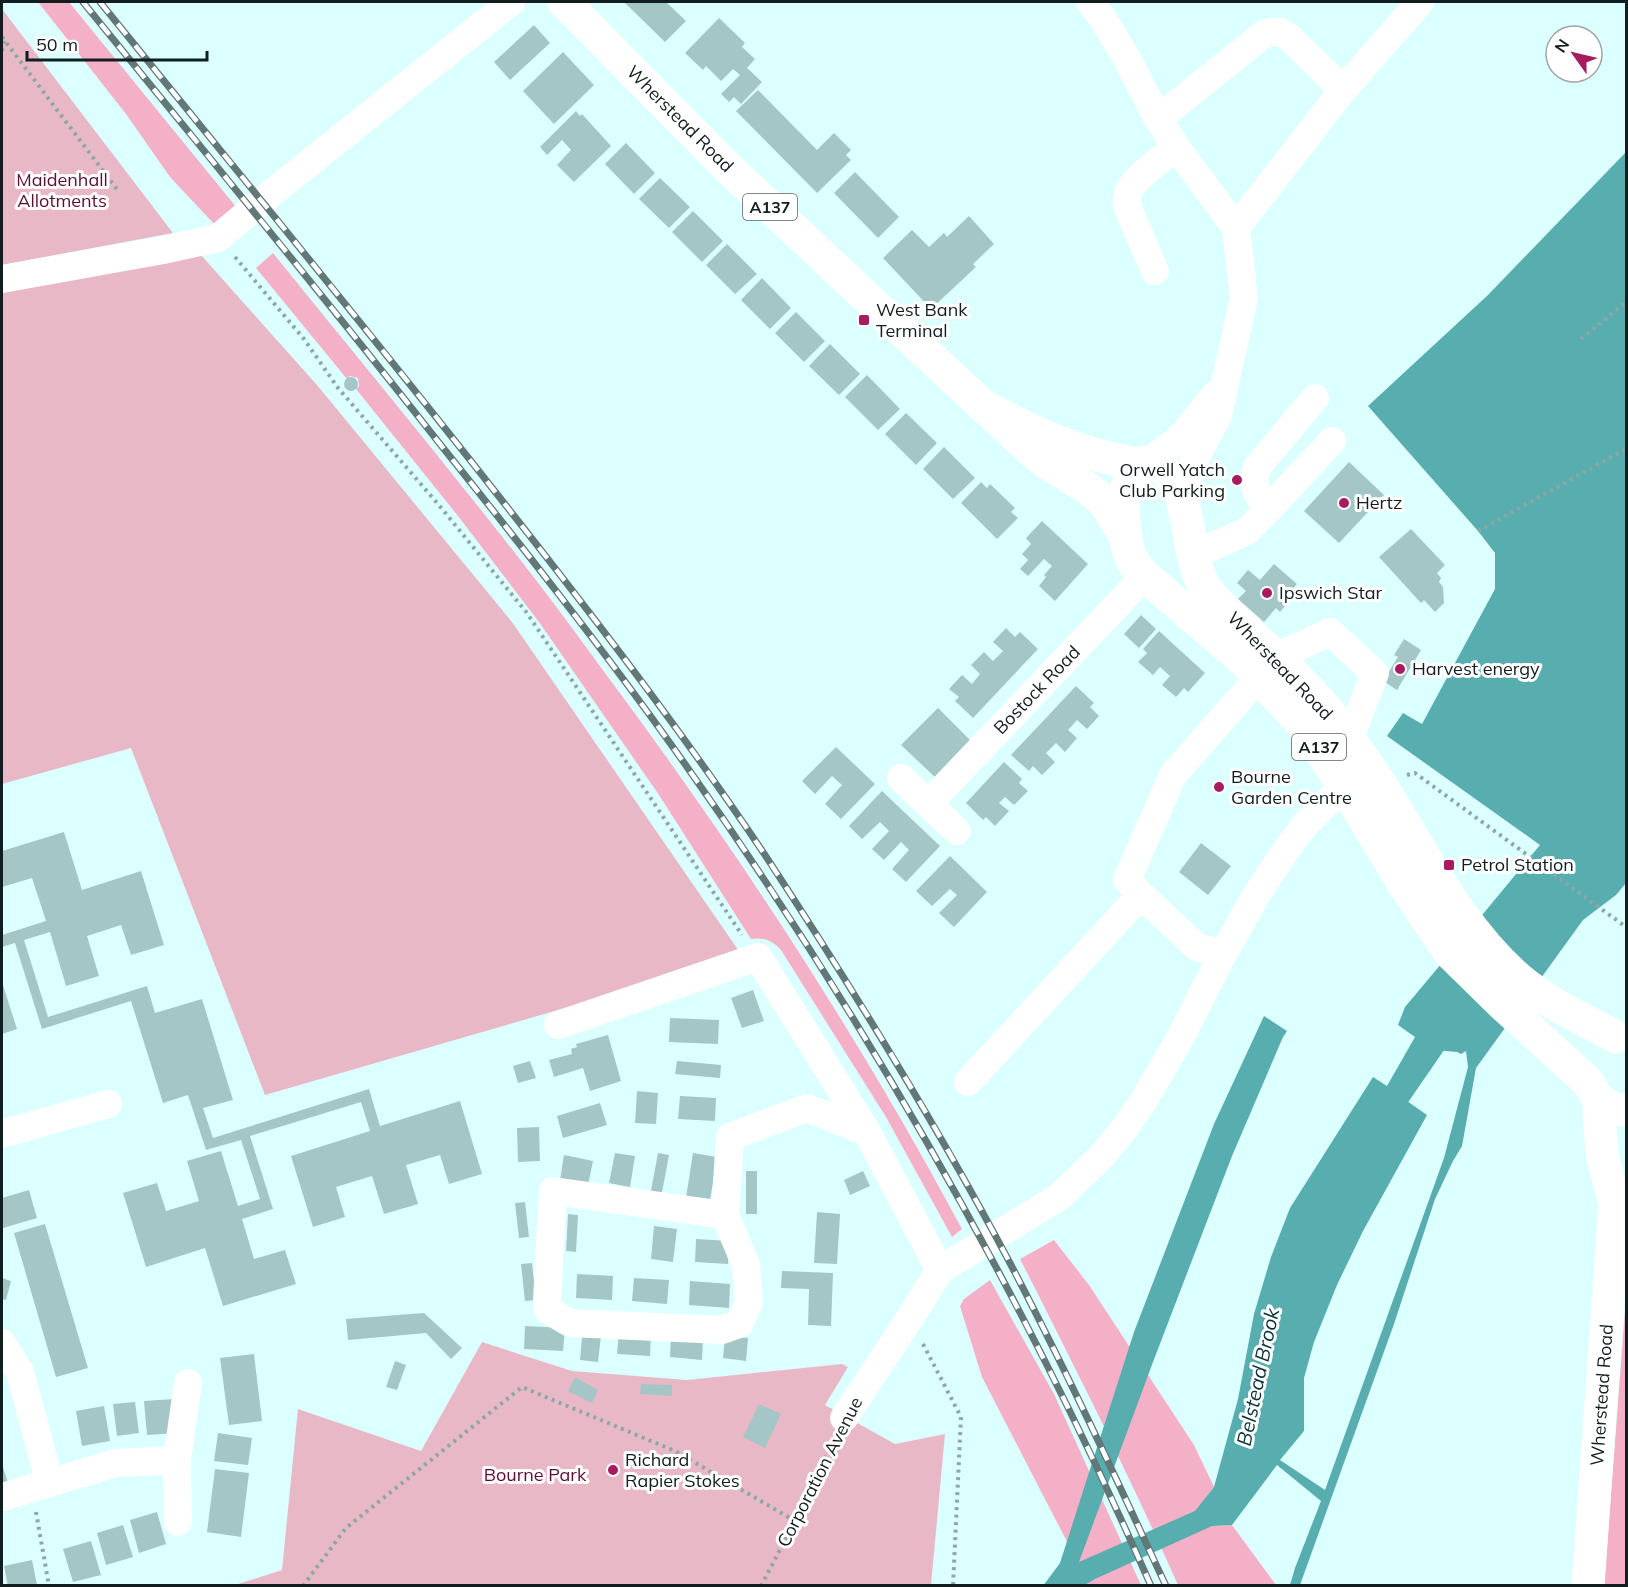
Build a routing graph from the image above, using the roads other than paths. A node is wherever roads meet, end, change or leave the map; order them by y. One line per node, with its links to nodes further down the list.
1 (511, 2): 10 (street)
2 (564, 2): 13 (main road, Wherstead Road / A137)
3 (1090, 2): 6 (street)
4 (1420, 2): 5 (street)
5 (1343, 90): 6 (street); 8 (street)
6 (1158, 119): 7 (street)
7 (1176, 147): 8 (street); 9 (street)
8 (1236, 228): 11 (street)
9 (1155, 271)
10 (2, 279)
11 (1225, 382): 15 (street); 16 (street)
12 (1315, 398): 17 (street)
13 (982, 405): 15 (main road, Wherstead Road / A137); 18 (main road, Wherstead Road / A137)
14 (1332, 441): 17 (street)
15 (1147, 461): 16 (main road, Wherstead Road / A137); 18 (main road, Wherstead Road / A137)
16 (1184, 507): 19 (main road, Wherstead Road / A137)
17 (1268, 510): 19 (street)
18 (1125, 536): 20 (main road, Wherstead Road / A137)
19 (1194, 555): 21 (main road, Wherstead Road / A137)
20 (1145, 576): 21 (main road, Wherstead Road / A137); 25 (street, Bostock Road)
21 (1268, 667): 22 (main road, Wherstead Road / A137); 22 (street); 24 (main road, Wherstead Road / A137); 27 (street)
22 (1349, 740): 28 (main road, Wherstead Road / A137)
23 (901, 778): 25 (street)
24 (1344, 786): 28 (main road, Wherstead Road / A137); 29 (street)
25 (928, 804): 26 (street)
26 (957, 831)
27 (1141, 895): 29 (street); 32 (street)
28 (1461, 941): 31 (main road, Wherstead Road / A137); 33 (main road, Wherstead Road / A137)
29 (1223, 954): 39 (street)
30 (558, 1025): 35 (street)
31 (1621, 1036): 33 (main road, Wherstead Road / A137)
32 (968, 1082)
33 (1604, 1098): 37 (main road, A137)
34 (108, 1104): 36 (street)
35 (867, 1132): 38 (street); 39 (street)
36 (2, 1134)
37 (1621, 1193): 47 (main road, Wherstead Road / A137)
38 (724, 1215): 38 (street)
39 (940, 1270): 42 (street, Corporation Avenue)
40 (2, 1343): 44 (street)
41 (188, 1383): 43 (street)
42 (844, 1418)
43 (177, 1460): 44 (street); 46 (street)
44 (41, 1486): 45 (street)
45 (2, 1497)
46 (178, 1522)
47 (1588, 1586)

